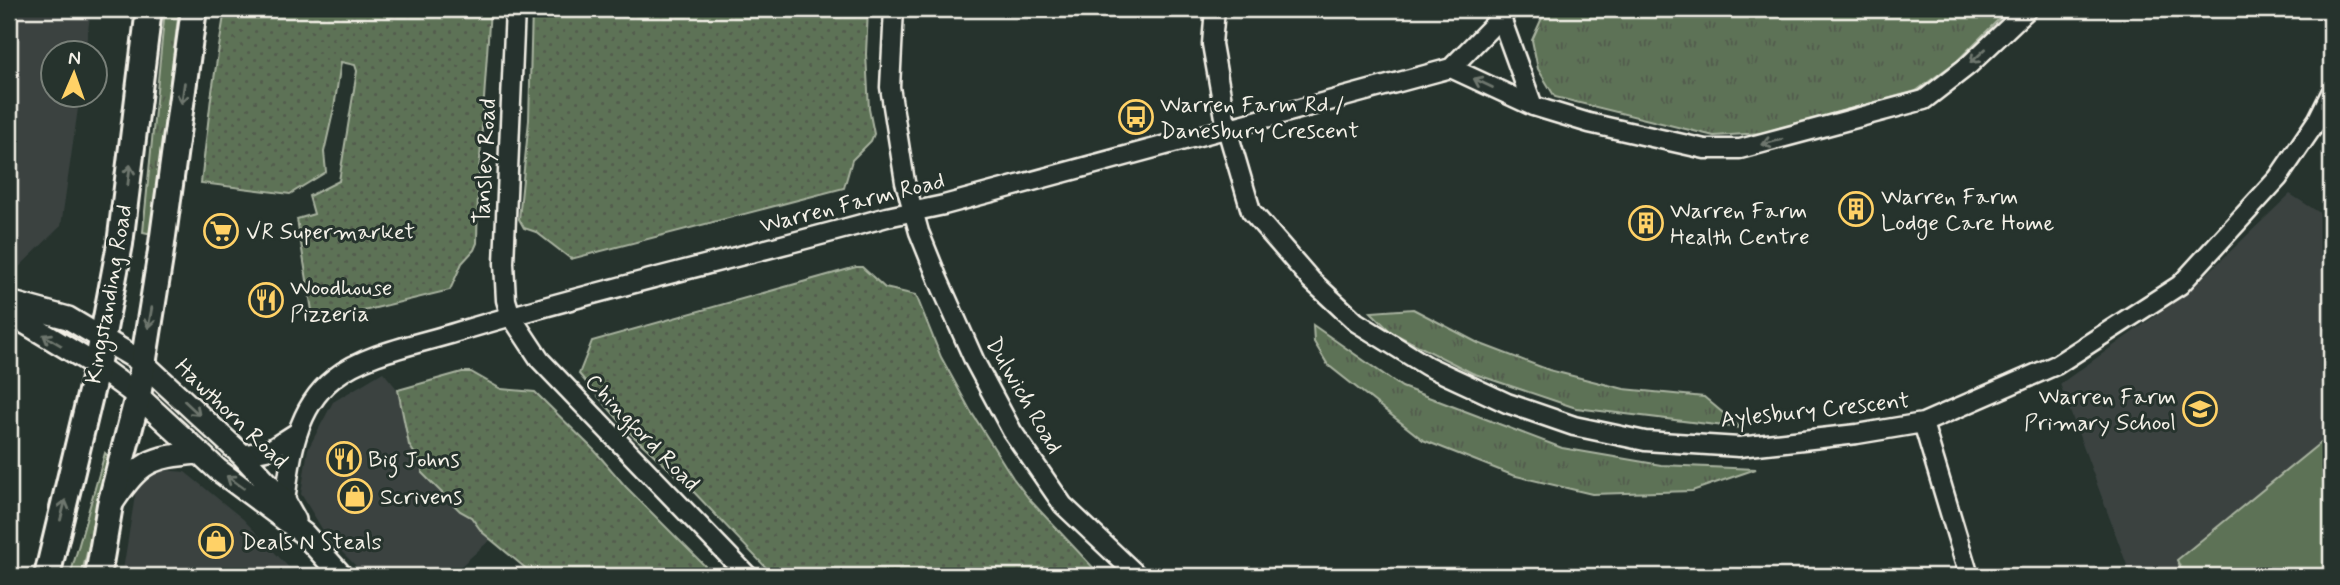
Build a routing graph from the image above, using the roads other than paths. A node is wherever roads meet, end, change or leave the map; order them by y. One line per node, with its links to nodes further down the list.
1 (149, 9): 16 (main road, Kingstanding Road, one-way to 1)
2 (194, 9): 17 (main road, Kingstanding Road, one-way to 17)
3 (515, 9): 15 (street, Tansley Road)
4 (894, 9): 12 (street, Dulwich Road)
5 (1215, 9): 11 (street, Aylesbury Crescent)
6 (2028, 9): 10 (street, one-way to 10)
7 (1505, 13): 8 (street, Warren Farm Road); 10 (street, Warren Farm Road)
8 (1451, 68): 10 (street, one-way to 8); 11 (street, Warren Farm Road)
9 (2331, 93): 20 (street, Aylesbury Crescent)
10 (1533, 106)
11 (1227, 129): 12 (street, Warren Farm Road); 20 (street, Aylesbury Crescent)
12 (914, 210): 15 (street, Warren Farm Road); 30 (street, Dulwich Road)
13 (9, 302): 16 (street, Hawthorn Road)
14 (9, 313): 18 (street, Hawthorn Road, one-way to 14)
15 (511, 316): 21 (street, Warren Farm Road); 29 (street, Chingford Road)
16 (103, 339): 17 (street, Hawthorn Road); 18 (main road, Kingstanding Road)
17 (142, 362): 19 (main road, Kingstanding Road); 23 (street, Hawthorn Road, one-way to 23)
18 (96, 366): 19 (street, Hawthorn Road); 26 (main road, Kingstanding Road, one-way to 18)
19 (138, 396): 22 (street, Hawthorn Road); 24 (main road, Kingstanding Road)
20 (1923, 423): 31 (street)
21 (296, 433): 23 (street); 25 (street, Warren Farm Road)
22 (199, 453): 24 (street); 25 (street, Hawthorn Road, one-way to 22)
23 (243, 456): 25 (street, Hawthorn Road)
24 (110, 505): 27 (main road, Kingstanding Road)
25 (278, 506): 28 (street, Hawthorn Road)
26 (47, 576)
27 (98, 576)
28 (342, 576)
29 (748, 576)
30 (1138, 576)
31 (1969, 576)

